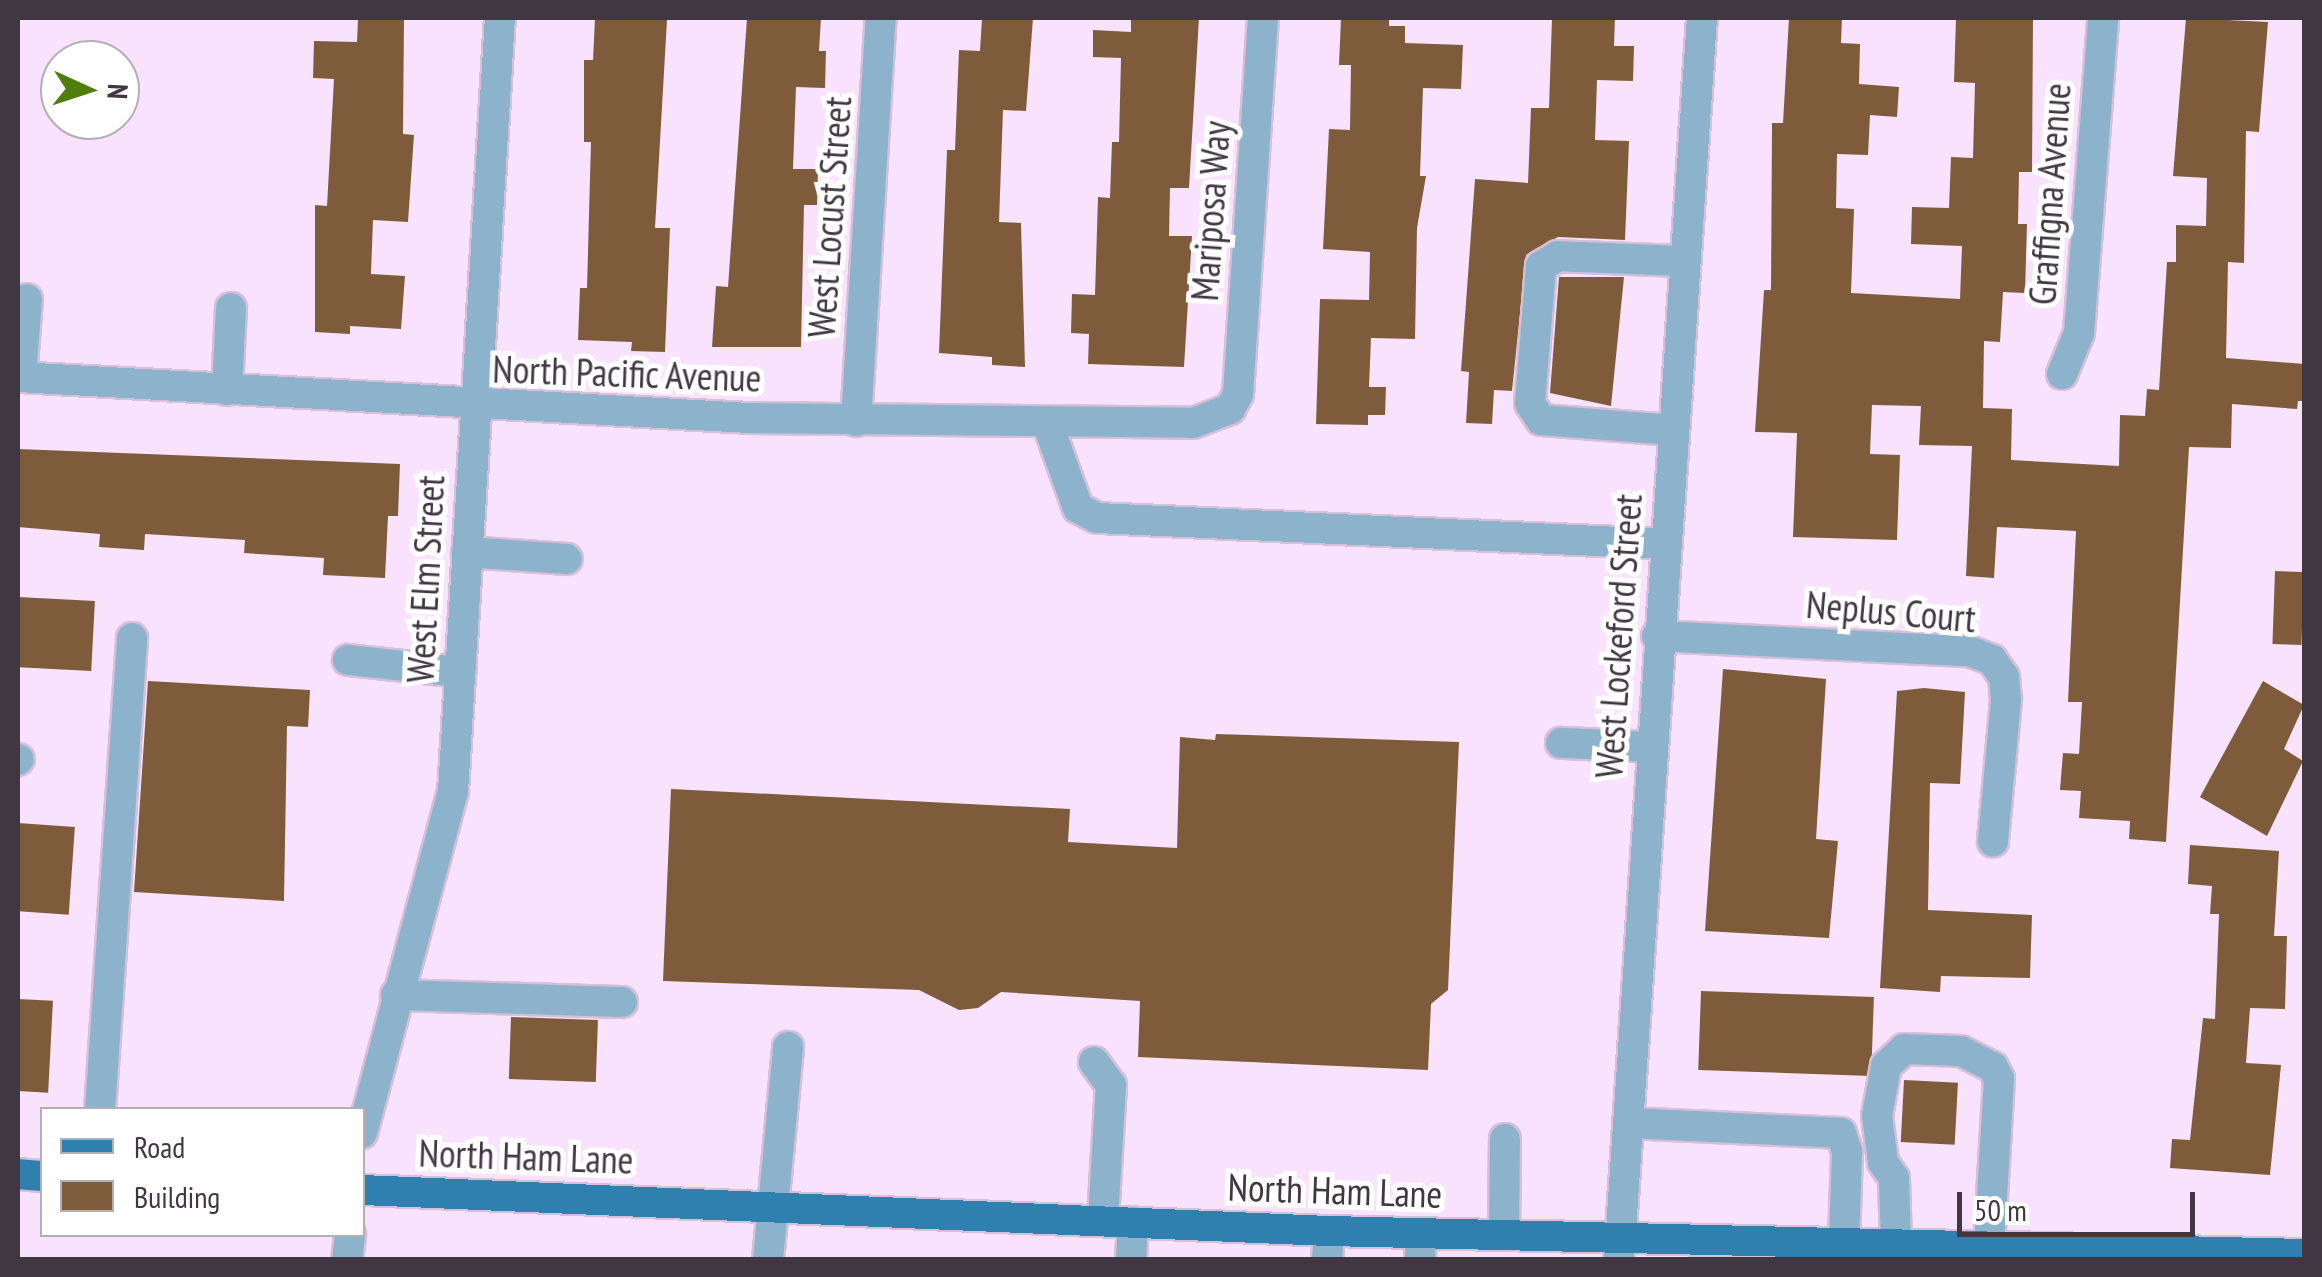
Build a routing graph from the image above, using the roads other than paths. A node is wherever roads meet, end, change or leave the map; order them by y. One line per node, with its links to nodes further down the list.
1 (500, 18): 12 (street, West Elm Street)
2 (881, 18): 14 (street, West Locust Street)
3 (1264, 18): 13 (street, Mariposa Way)
4 (1702, 18): 6 (street, West Lockeford Street)
5 (2102, 18): 9 (street, Graffigna Avenue)
6 (1684, 261): 16 (street, West Lockeford Street); 16 (street)
7 (27, 299): 10 (street)
8 (231, 308): 11 (street)
9 (2062, 374)
10 (19, 377): 11 (street, North Pacific Avenue)
11 (227, 390): 12 (street, North Pacific Avenue)
12 (474, 406): 14 (street, North Pacific Avenue); 18 (street, West Elm Street)
13 (1230, 409): 15 (street, North Pacific Avenue)
14 (856, 421): 15 (street, North Pacific Avenue)
15 (1046, 422): 17 (street)
16 (1672, 430): 17 (street, West Lockeford Street)
17 (1664, 544): 20 (street, West Lockeford Street)
18 (467, 552): 19 (street); 23 (street, West Elm Street)
19 (567, 559)
20 (1657, 636): 25 (street, West Lockeford Street); 26 (street, Neplus Court)
21 (132, 638): 31 (street)
22 (348, 660): 23 (street)
23 (460, 672): 27 (street, West Elm Street)
24 (1561, 743): 25 (street)
25 (1651, 748): 33 (street, West Lockeford Street)
26 (1993, 841)
27 (396, 994): 28 (street); 32 (street, West Elm Street)
28 (622, 1002)
29 (788, 1047): 36 (street)
30 (1094, 1062): 37 (street)
31 (100, 1107)
32 (365, 1121)
33 (1628, 1122): 43 (street, West Lockeford Street); 44 (street)
34 (1504, 1139): 38 (street)
35 (365, 1190): 36 (main road, North Ham Lane)
36 (772, 1206): 37 (main road, North Ham Lane); 48 (street)
37 (1118, 1222): 40 (main road, North Ham Lane); 49 (street)
38 (1504, 1235): 42 (main road, North Ham Lane); 43 (main road, North Ham Lane)
39 (1896, 1244): 41 (main road, North Ham Lane); 41 (street); 44 (main road, North Ham Lane)
40 (1328, 1245): 42 (main road, North Ham Lane)
41 (1989, 1245): 46 (main road, North Ham Lane)
42 (1420, 1246)
43 (1620, 1248): 45 (main road, North Ham Lane)
44 (1839, 1248): 45 (main road, North Ham Lane)
45 (1742, 1250)
46 (2094, 1254): 47 (main road, North Ham Lane)
47 (2304, 1254)
48 (768, 1260)
49 (1131, 1260)

